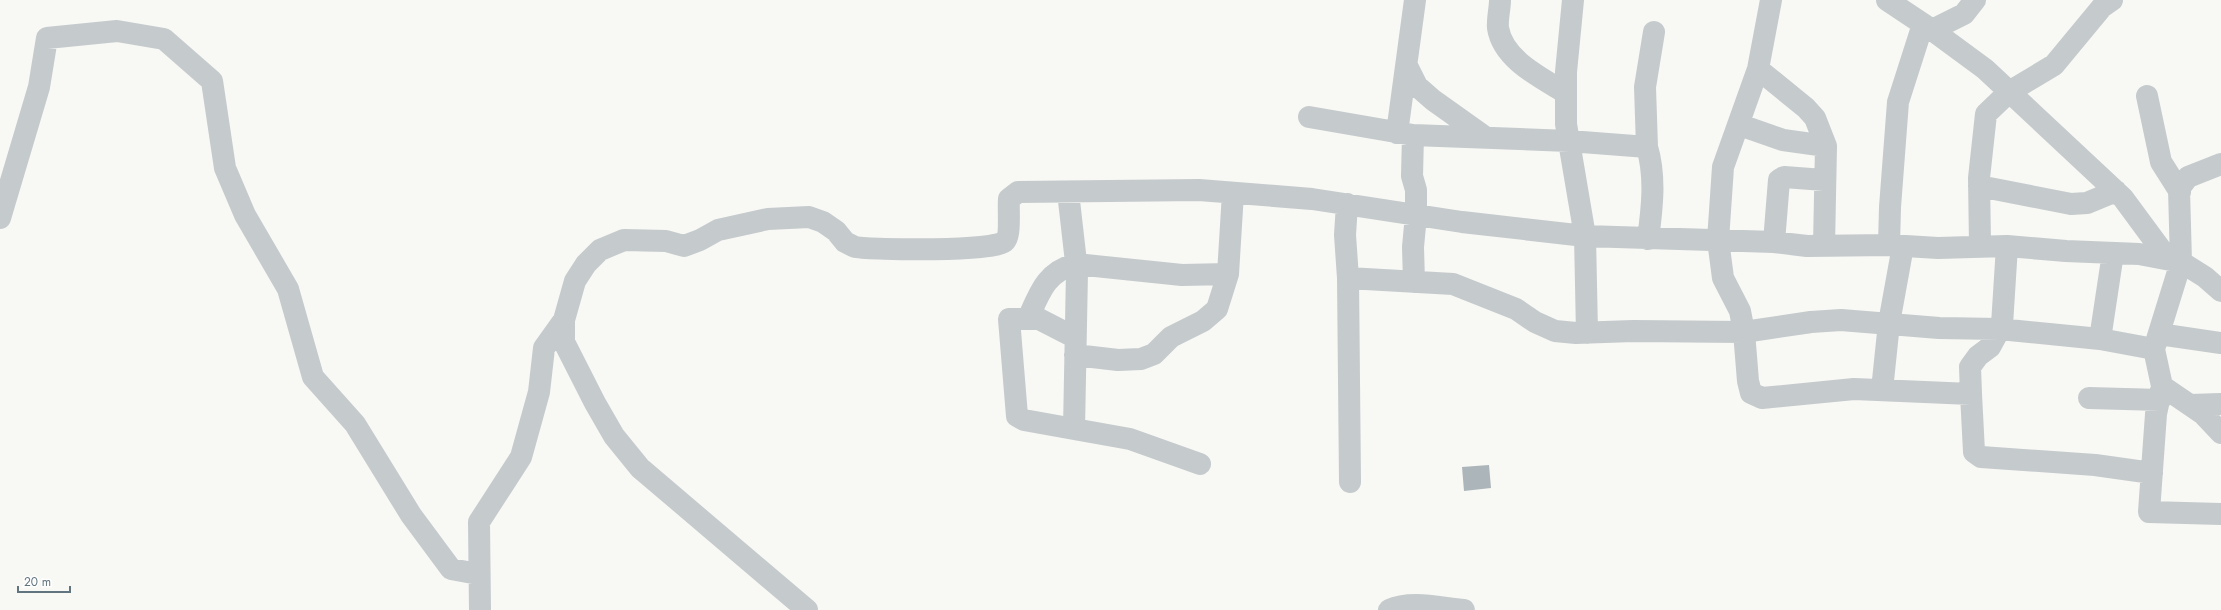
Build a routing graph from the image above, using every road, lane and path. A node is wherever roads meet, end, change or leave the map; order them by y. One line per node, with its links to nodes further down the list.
1 (1415, 0): 10 (street)
2 (1500, 0): 13 (street)
3 (1573, 0): 13 (street)
4 (1771, 0): 11 (street)
5 (1887, 0): 8 (street)
6 (1975, 0): 8 (street)
7 (2105, 2): 12 (street)
8 (1928, 27): 12 (street); 36 (street)
9 (1654, 32): 21 (street)
10 (1407, 66): 17 (street); 18 (street)
11 (1758, 69): 16 (street); 20 (street)
12 (2009, 92): 24 (street); 25 (street)
13 (1566, 93): 19 (street)
14 (2148, 96): 27 (street)
15 (1309, 117): 17 (street)
16 (1740, 124): 20 (street); 34 (street)
17 (1405, 134): 18 (street); 30 (street)
18 (1485, 137): 19 (street)
19 (1570, 141): 21 (street); 32 (street)
20 (1826, 146): 23 (street)
21 (1647, 147): 33 (street)
22 (2221, 164): 27 (street)
23 (1824, 180): 35 (street); 38 (street)
24 (1979, 186): 25 (street); 37 (street)
25 (2116, 191): 41 (street)
26 (1068, 192): 28 (street); 42 (street); 48 (street)
27 (2180, 192): 41 (street)
28 (1233, 193): 29 (street); 43 (street)
29 (1346, 204): 30 (street); 44 (street)
30 (1416, 215): 32 (street); 45 (street)
31 (0, 218): 69 (street)
32 (1585, 236): 33 (street); 52 (street)
33 (1648, 239): 34 (street)
34 (1718, 240): 35 (street); 51 (street)
35 (1774, 242): 38 (street)
36 (1896, 245): 37 (street); 38 (street); 49 (street)
37 (1980, 245): 39 (street)
38 (1824, 246)
39 (2007, 246): 40 (street); 50 (street)
40 (2113, 253): 41 (street); 53 (street)
41 (2174, 261): 46 (street); 54 (street)
42 (1076, 264): 43 (street); 47 (street); 56 (street)
43 (1228, 274): 56 (street)
44 (1348, 278): 45 (street); 67 (street)
45 (1414, 282): 52 (street)
46 (2221, 291)
47 (1028, 319): 56 (street); 63 (street)
48 (564, 320): 69 (street); 71 (street)
49 (1890, 323): 50 (street); 51 (street); 57 (street)
50 (1999, 329): 53 (street); 59 (street)
51 (1744, 332): 52 (street); 57 (street)
52 (1587, 333)
53 (2100, 339): 54 (street)
54 (2157, 342): 55 (street); 58 (street)
55 (2221, 343)
56 (1075, 346): 63 (street)
57 (1882, 390): 59 (street)
58 (2161, 393): 60 (street); 62 (street); 66 (street)
59 (1971, 394): 66 (street)
60 (2089, 398)
61 (2221, 404): 62 (street)
62 (2190, 405): 64 (street)
63 (1074, 430): 65 (street)
64 (2221, 433)
65 (1200, 464)
66 (2152, 473): 68 (street)
67 (1350, 482)
68 (2221, 514)
69 (478, 574): 70 (street)
70 (480, 610)
71 (807, 610)
72 (1389, 610): 73 (street)
73 (1464, 610)

